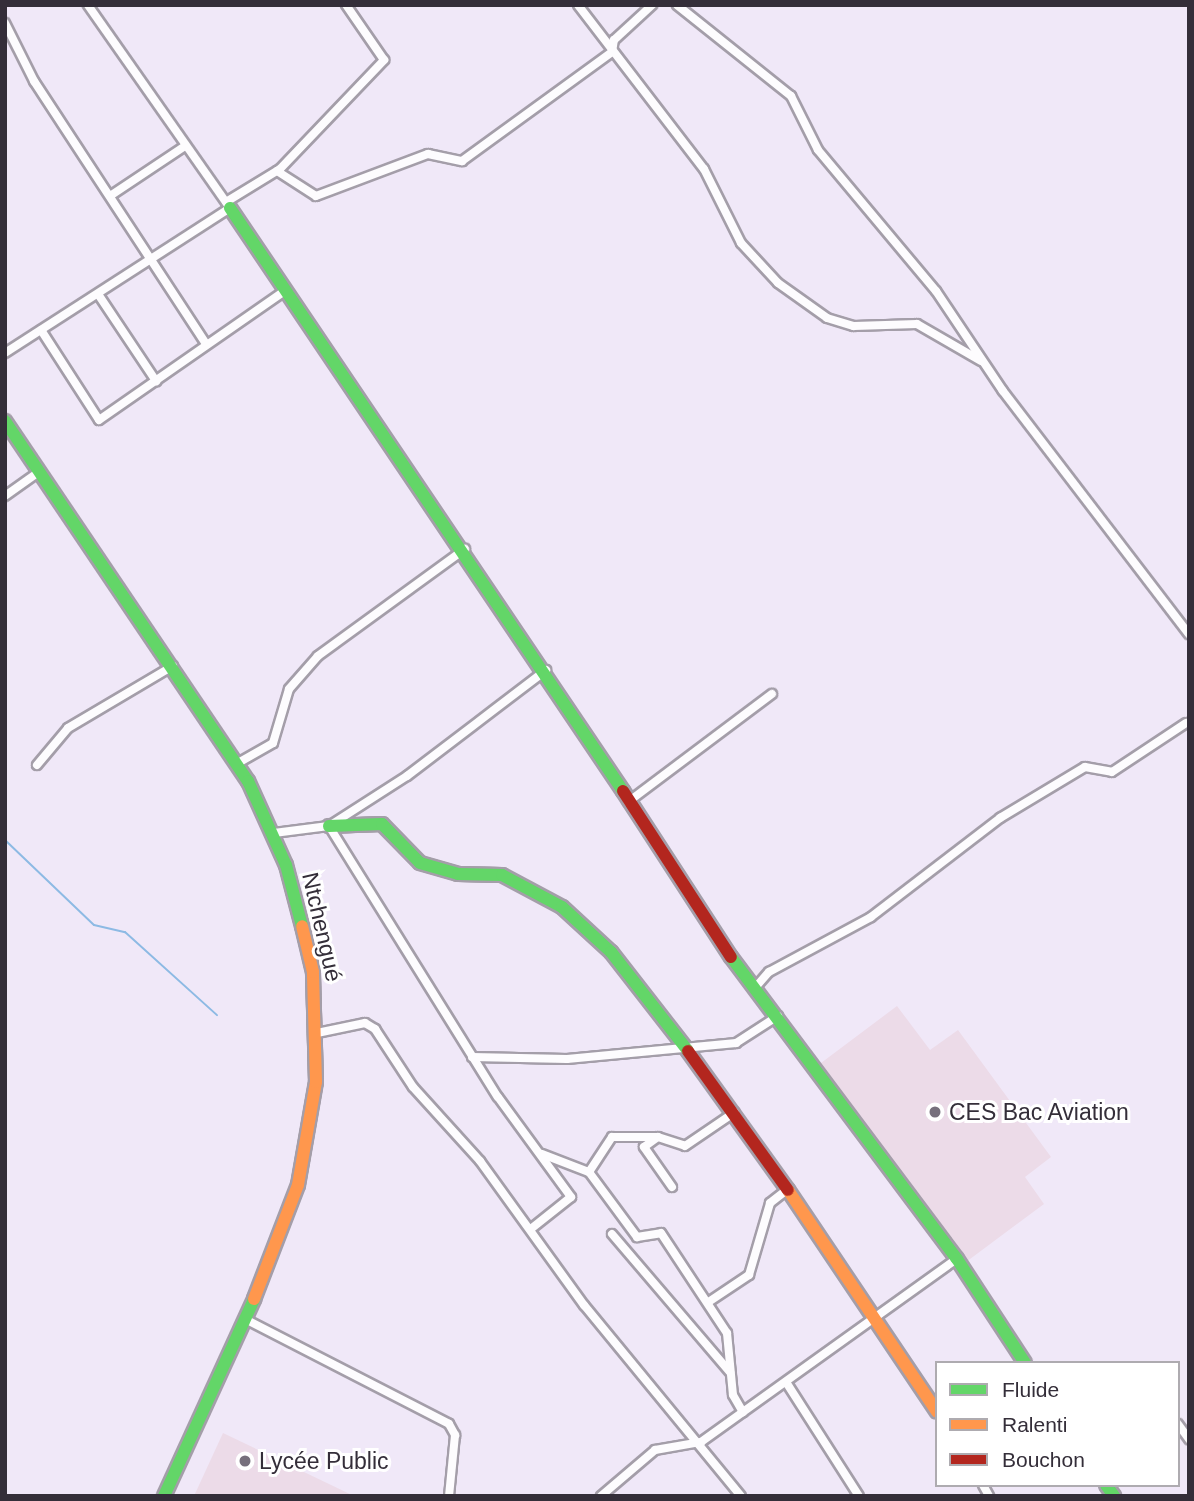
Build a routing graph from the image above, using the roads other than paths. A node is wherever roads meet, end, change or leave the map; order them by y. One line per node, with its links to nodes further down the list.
1 (88, 5): 8 (street)
2 (346, 5): 9 (street)
3 (578, 5): 7 (street)
4 (652, 5): 7 (street)
5 (677, 5): 18 (street)
6 (5, 23): 10 (street)
7 (612, 52): 9 (street); 18 (street)
8 (185, 146): 10 (street); 11 (street)
9 (277, 171): 11 (street)
10 (113, 194): 12 (street)
11 (228, 205): 12 (street); 13 (street)
12 (150, 261): 14 (street); 16 (street)
13 (286, 290): 16 (street); 23 (street)
14 (98, 294): 15 (street); 19 (street)
15 (41, 330): 17 (street); 19 (street)
16 (206, 344): 19 (street)
17 (5, 353)
18 (983, 362): 24 (street)
19 (156, 381)
20 (5, 421): 21 (street, Ntchengué)
21 (40, 471): 22 (street); 25 (street, Ntchengué)
22 (5, 496)
23 (465, 549): 26 (street); 29 (street)
24 (1189, 634)
25 (173, 666): 29 (street, Ntchengué); 30 (street)
26 (546, 670): 31 (street); 32 (street)
27 (772, 694): 31 (street)
28 (1185, 723): 34 (street)
29 (238, 762): 33 (street, Ntchengué)
30 (37, 765)
31 (628, 802): 34 (street)
32 (329, 826): 33 (street); 37 (street); 38 (street)
33 (274, 833): 36 (street, Ntchengué)
34 (754, 989): 35 (street)
35 (779, 1015): 37 (street); 47 (street)
36 (317, 1033): 45 (street); 50 (street, Ntchengué)
37 (684, 1048): 38 (street); 39 (street)
38 (472, 1056): 41 (street)
39 (736, 1112): 40 (street); 44 (street)
40 (658, 1137): 42 (street); 43 (street)
41 (539, 1153): 42 (street); 45 (street)
42 (589, 1172): 48 (street)
43 (672, 1187)
44 (789, 1188): 48 (street); 49 (street)
45 (532, 1228): 56 (street)
46 (612, 1234): 52 (street)
47 (957, 1259): 49 (street); 51 (street)
48 (710, 1301): 52 (street)
49 (877, 1317): 53 (street); 54 (street)
50 (246, 1319): 57 (street, Ntchengué); 58 (street)
51 (1024, 1361)
52 (730, 1372): 55 (street)
53 (786, 1382): 55 (street); 61 (street)
54 (935, 1409)
55 (743, 1412): 56 (street)
56 (701, 1442): 59 (street); 60 (street)
57 (164, 1496)
58 (449, 1496)
59 (601, 1496)
60 (741, 1496)
61 (859, 1496)

